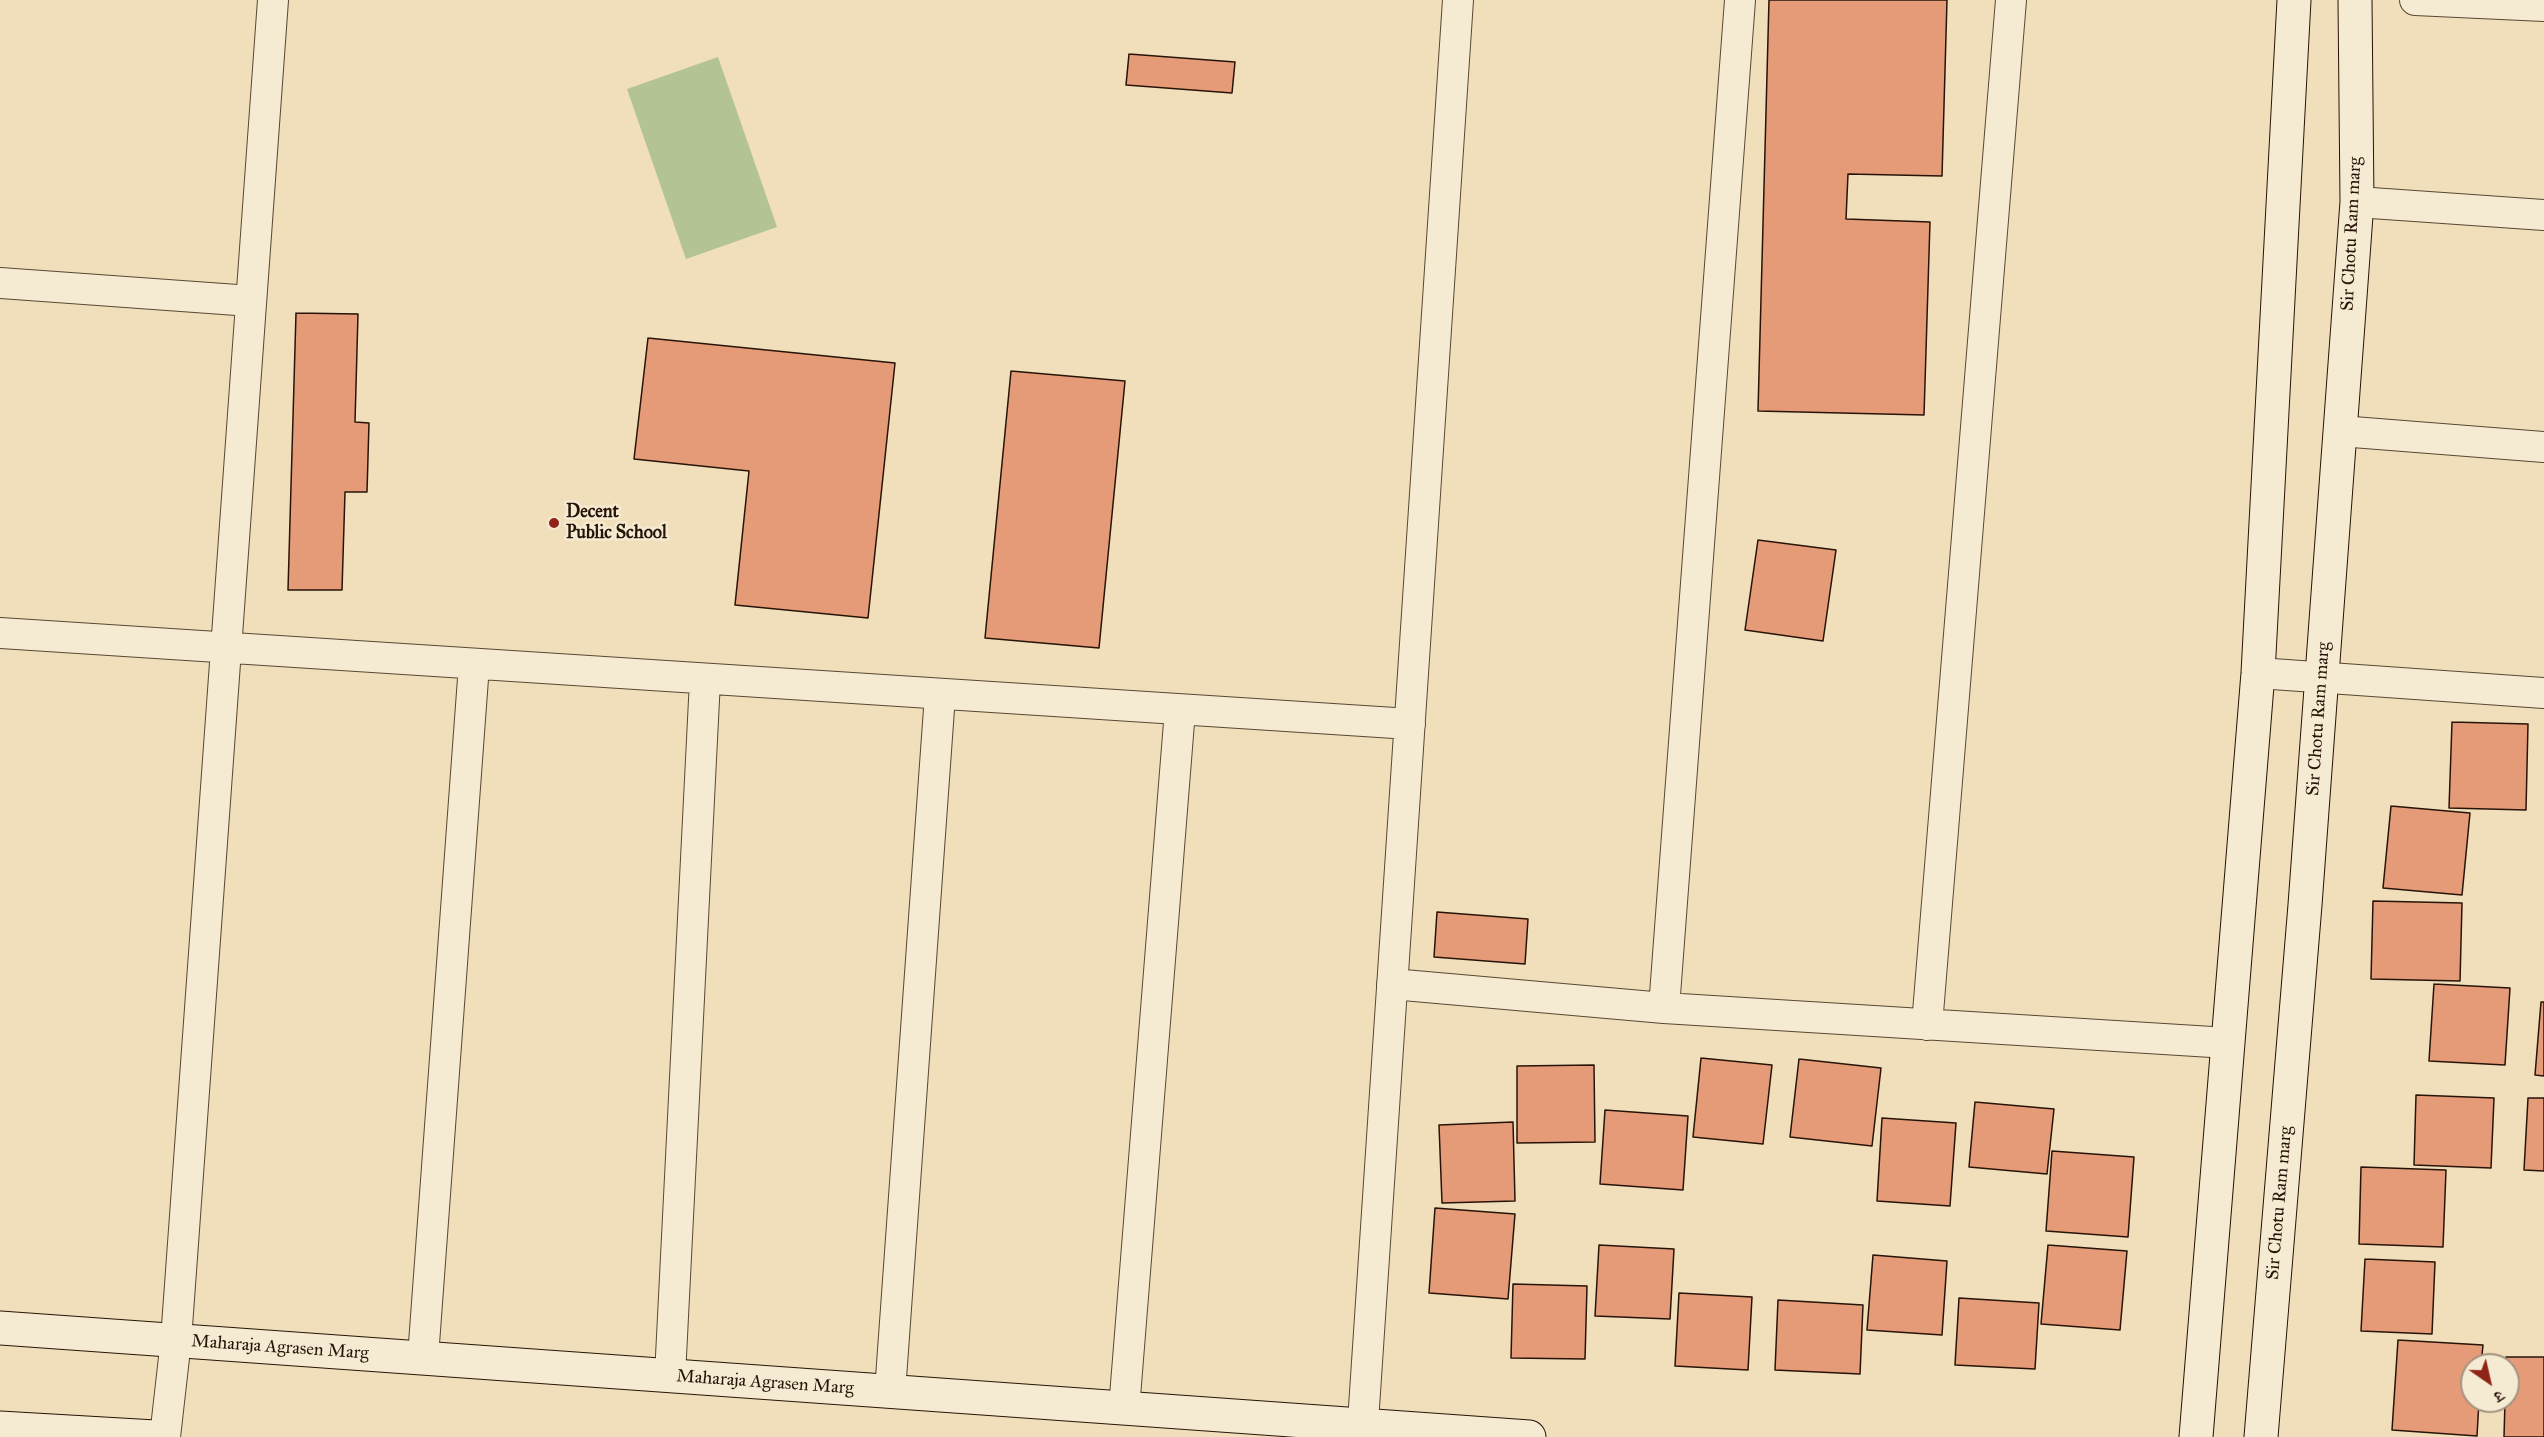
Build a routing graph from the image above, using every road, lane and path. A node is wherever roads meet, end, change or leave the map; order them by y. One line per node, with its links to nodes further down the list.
1 (273, 0): 12 (street)
2 (1458, 0): 24 (street)
3 (1740, 0): 26 (street)
4 (2011, 0): 27 (street)
5 (2294, 0): 18 (street)
6 (2355, 0): 9 (street, Sir Chotu Ram marg)
7 (2415, 0): 8 (street)
8 (2544, 6)
9 (2357, 202): 10 (street); 13 (street, Sir Chotu Ram marg)
10 (2544, 215)
11 (0, 283): 12 (street)
12 (251, 301): 16 (street)
13 (2340, 431): 14 (street); 19 (street, Sir Chotu Ram marg)
14 (2544, 447)
15 (0, 633): 16 (street)
16 (226, 649): 17 (street); 30 (street)
17 (474, 665): 20 (street); 31 (street)
18 (2258, 673): 19 (street); 28 (street)
19 (2322, 677): 21 (street); 41 (street, Sir Chotu Ram marg)
20 (705, 680): 22 (street); 32 (street)
21 (2544, 693)
22 (940, 695): 23 (street); 33 (street)
23 (1180, 710): 24 (street); 34 (street)
24 (1410, 724): 25 (street)
25 (1392, 991): 26 (street); 36 (street)
26 (1664, 1008): 27 (street)
27 (1927, 1025): 28 (street)
28 (2228, 1043): 40 (street)
29 (0, 1328): 30 (street, Maharaja Agrasen Marg)
30 (176, 1341): 31 (street, Maharaja Agrasen Marg); 38 (street)
31 (423, 1357): 32 (street, Maharaja Agrasen Marg)
32 (670, 1376): 33 (street, Maharaja Agrasen Marg)
33 (890, 1392): 34 (street, Maharaja Agrasen Marg)
34 (1124, 1409): 36 (street, Maharaja Agrasen Marg)
35 (0, 1428): 37 (street)
36 (1362, 1431): 39 (street, Maharaja Agrasen Marg)
37 (156, 1437)
38 (165, 1437)
39 (1529, 1437)
40 (2196, 1437)
41 (2261, 1437)

